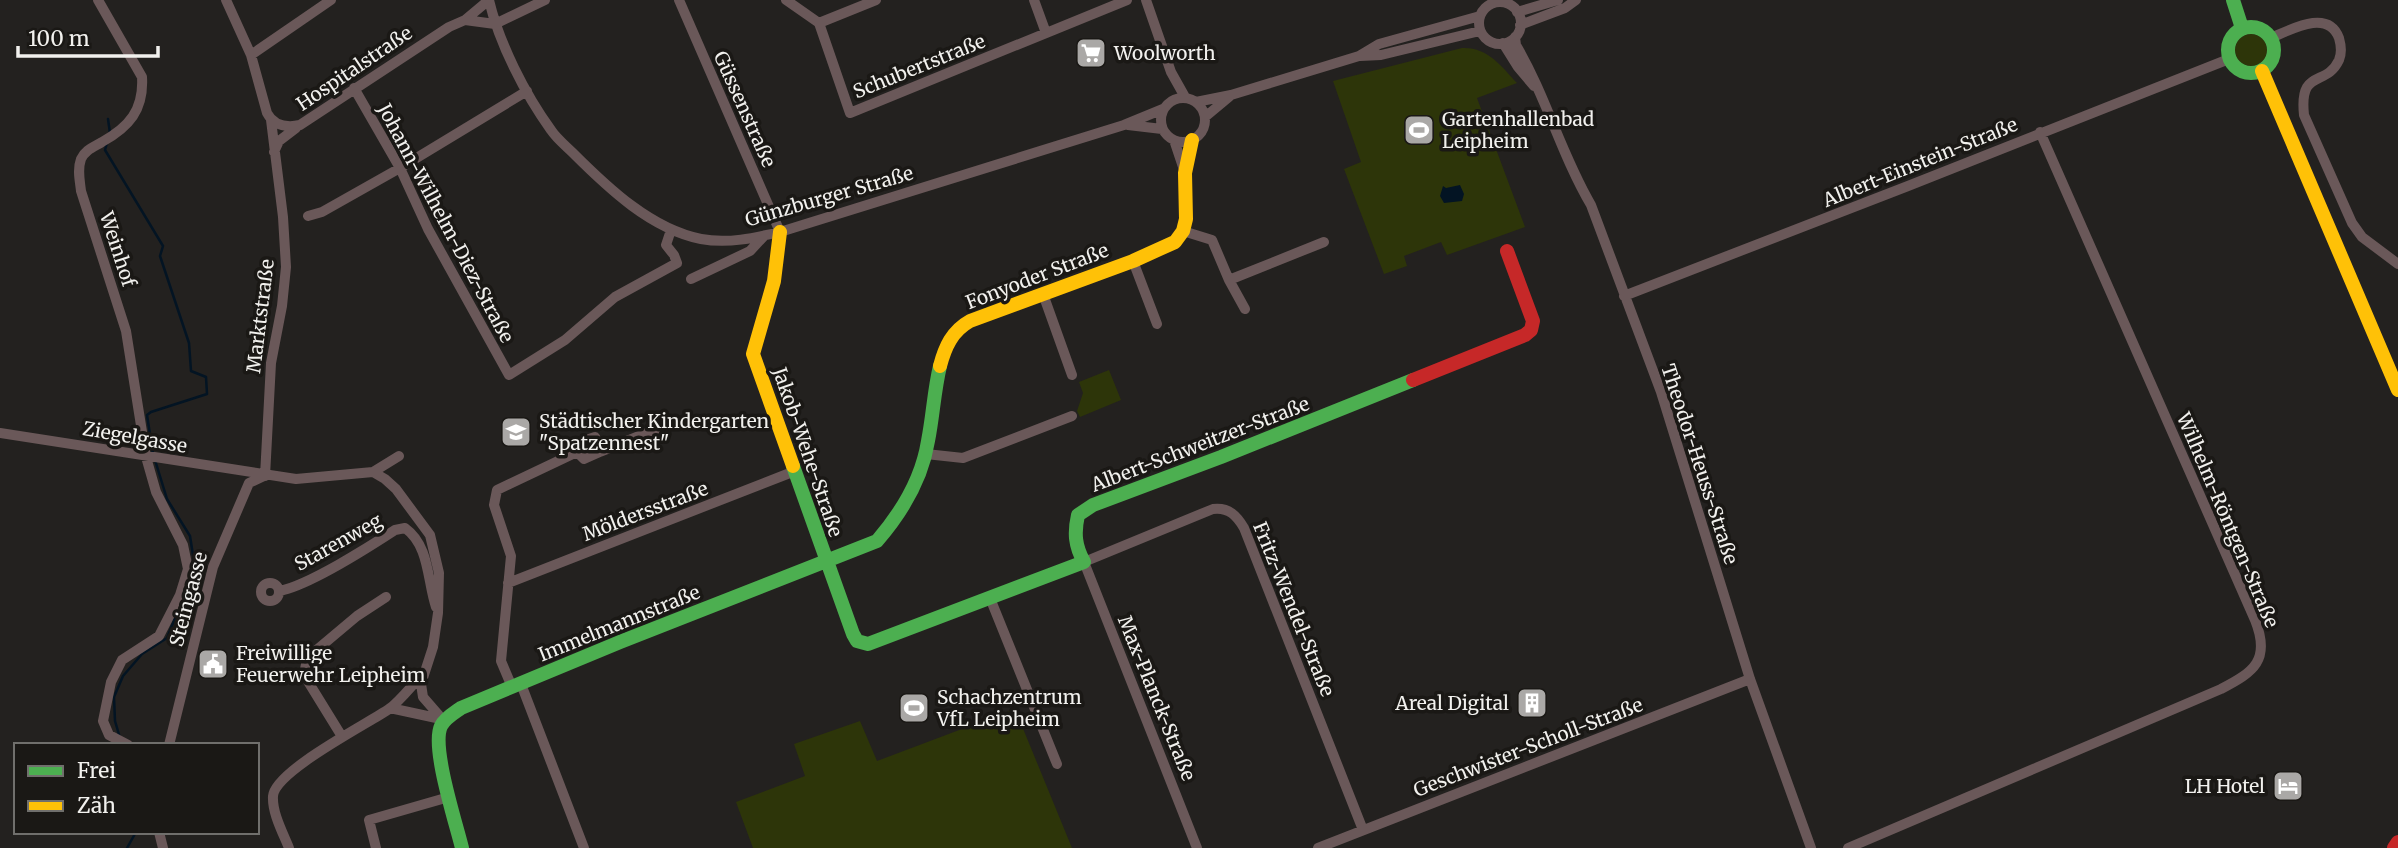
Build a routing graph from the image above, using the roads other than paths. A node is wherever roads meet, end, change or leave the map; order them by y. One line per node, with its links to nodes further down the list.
1 (99, 0): 76 (street, Weinhof)
2 (226, 0): 28 (street, Marktstraße)
3 (331, 0): 28 (street)
4 (489, 0): 18 (street, Hospitalstraße); 20 (street, Günzburger Straße)
5 (545, 0): 20 (street)
6 (679, 0): 55 (street, Güssenstraße)
7 (787, 0): 19 (street)
8 (876, 0): 19 (street)
9 (1034, 0): 24 (street)
10 (1127, 0): 24 (street, Schubertstraße)
11 (1146, 0): 32 (street)
12 (1558, 0): 16 (street)
13 (1576, 0): 21 (street)
14 (2233, 0): 22 (street)
15 (1494, 1): 16 (street); 17 (street)
16 (1517, 12): 21 (street)
17 (1480, 16): 23 (street); 29 (street)
18 (465, 20): 20 (street); 33 (street, Hospitalstraße)
19 (819, 23): 24 (street, Schubertstraße)
20 (495, 24): 34 (street, Günzburger Straße)
21 (1520, 25): 25 (street)
22 (2242, 28): 26 (street); 30 (street)
23 (1480, 31): 27 (street); 29 (street)
24 (1046, 33)
25 (1515, 37): 27 (street); 37 (street, Theodor-Heuss-Straße)
26 (2271, 38): 31 (street); 60 (street)
27 (1503, 43): 37 (street, Theodor-Heuss-Straße)
28 (251, 55): 42 (street, Marktstraße)
29 (1359, 56): 35 (street)
30 (2229, 59): 31 (street); 46 (street, Albert-Einstein-Straße)
31 (2262, 71): 68 (street)
32 (1171, 72): 36 (street); 38 (street)
33 (354, 88): 43 (street, Hospitalstraße); 50 (street, Johann-Wilhelm-Diez-Straße)
34 (527, 91): 50 (street); 53 (street, Günzburger Straße)
35 (1231, 95): 39 (street); 41 (street)
36 (1185, 97): 38 (street); 39 (street)
37 (1543, 97): 64 (street, Theodor-Heuss-Straße)
38 (1173, 99): 40 (street)
39 (1196, 102): 41 (street)
40 (1163, 109): 44 (street, Günzburger Straße); 45 (street)
41 (1205, 117): 48 (street)
42 (275, 122): 43 (street, Hospitalstraße); 49 (street, Marktstraße)
43 (300, 125): 49 (street, Hospitalstraße)
44 (1124, 125): 45 (street, Günzburger Straße); 55 (street, Günzburger Straße)
45 (1162, 129): 47 (street)
46 (2040, 132): 64 (street, Albert-Einstein-Straße); 106 (street, Wilhelm-Röntgen-Straße)
47 (1174, 140): 48 (street); 51 (street)
48 (1192, 140): 51 (street)
49 (274, 152): 79 (street, Marktstraße)
50 (400, 168): 52 (street); 53 (street, Johann-Wilhelm-Diez-Straße)
51 (1185, 173): 54 (street)
52 (308, 216)
53 (671, 230): 56 (street, Günzburger Straße)
54 (1183, 231): 59 (street, Fonyoder Straße); 62 (street)
55 (780, 232): 56 (street, Günzburger Straße); 77 (street, Jakob-Wehe-Straße)
56 (764, 236): 61 (street)
57 (1324, 242): 62 (street)
58 (1507, 251): 81 (street, Albert-Schweitzer-Straße)
59 (1133, 261): 63 (street, Fonyoder Straße); 66 (street)
60 (2398, 264)
61 (691, 279)
62 (1229, 281): 65 (street)
63 (1043, 294): 67 (street); 74 (street, Fonyoder Straße)
64 (1624, 296): 88 (street, Theodor-Heuss-Straße)
65 (1245, 309)
66 (1157, 324)
67 (1072, 375)
68 (2398, 390)
69 (1072, 416): 74 (street)
70 (674, 422): 72 (street)
71 (0, 433): 76 (street, Ziegelgasse)
72 (601, 451): 73 (street); 73 (street)
73 (577, 452): 82 (street)
74 (926, 454): 80 (street, Fonyoder Straße)
75 (399, 456): 78 (street)
76 (151, 458): 79 (street, Ziegelgasse); 93 (street, Weinhof)
77 (794, 471): 80 (street, Jakob-Wehe-Straße); 82 (street, Möldersstraße)
78 (373, 472): 79 (street, Ziegelgasse); 86 (street)
79 (265, 476): 94 (street, Steingasse)
80 (826, 562): 85 (street); 89 (street, Immelmannstraße)
81 (1084, 562): 85 (street); 97 (street, Fritz-Wendel-Straße); 103 (street, Max-Planck-Straße)
82 (508, 583): 89 (street)
83 (279, 591): 86 (street, Starenweg)
84 (386, 597): 92 (street)
85 (990, 598): 95 (street)
86 (438, 613): 87 (street)
87 (424, 674): 90 (street); 91 (street)
88 (1750, 679): 97 (street, Geschwister-Scholl-Straße); 105 (street, Theodor-Heuss-Straße)
89 (517, 685): 91 (street, Immelmannstraße); 102 (street)
90 (390, 708): 91 (street); 92 (street)
91 (440, 727): 96 (street)
92 (341, 735): 99 (street)
93 (125, 743)
94 (169, 743)
95 (1057, 764)
96 (449, 797): 100 (street); 101 (street)
97 (1363, 830): 104 (street, Geschwister-Scholl-Straße)
98 (2398, 842): 107 (street)
99 (289, 848)
100 (376, 848)
101 (462, 848)
102 (584, 848)
103 (1197, 848)
104 (1318, 848)
105 (1811, 848)
106 (1848, 848)
107 (2394, 848)

